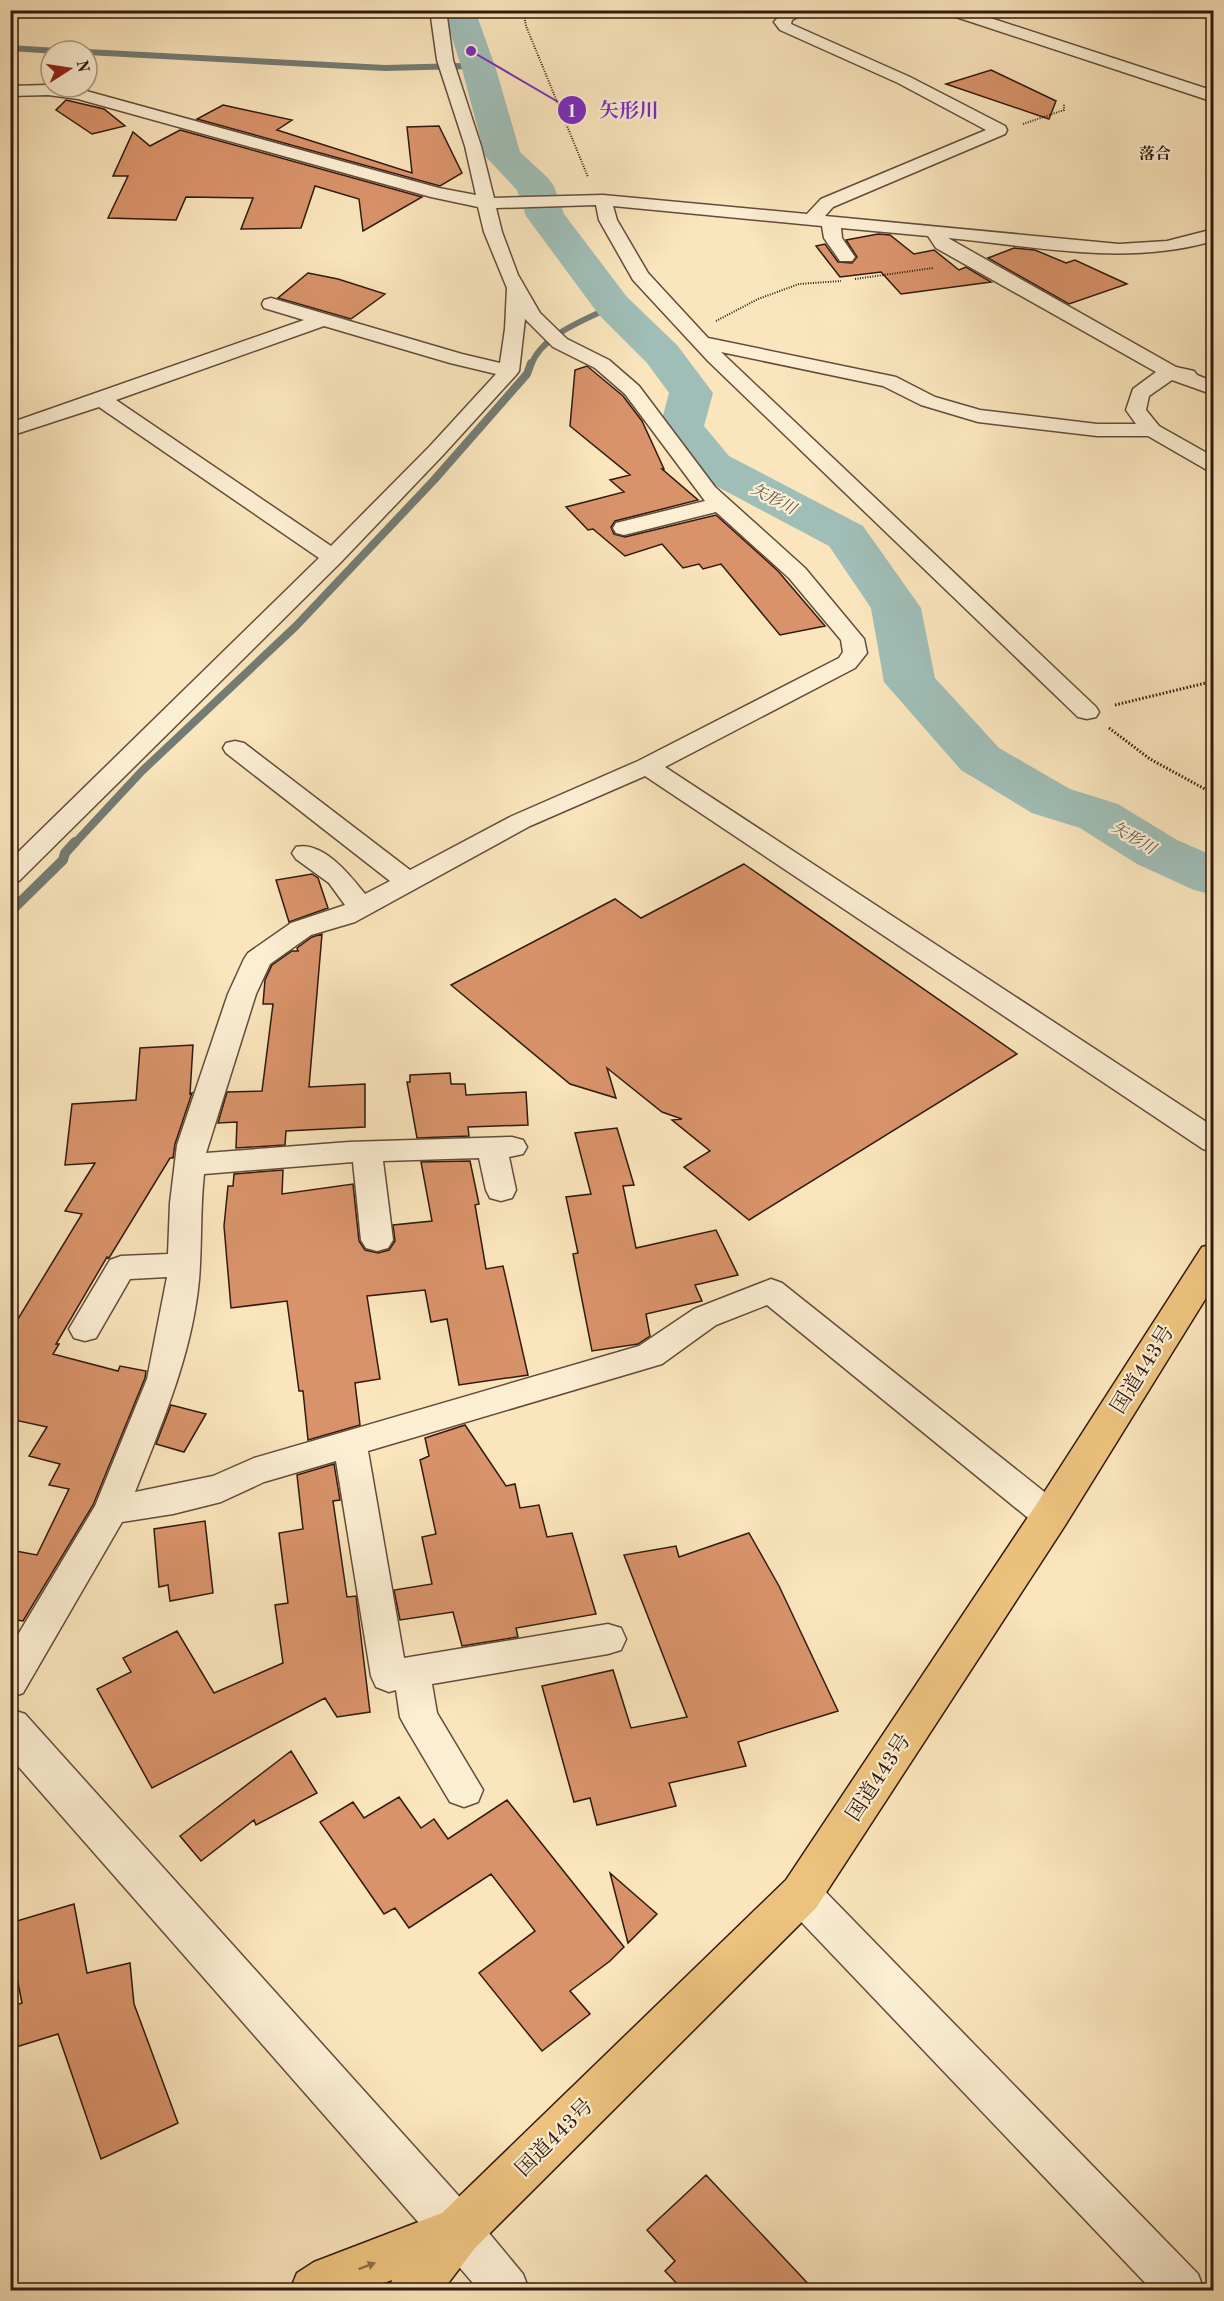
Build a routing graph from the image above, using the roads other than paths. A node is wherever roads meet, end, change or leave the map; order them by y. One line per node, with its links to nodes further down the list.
1 (438, 10): 6 (street)
2 (804, 10): 8 (street)
3 (949, 10): 5 (street)
4 (10, 91): 6 (street)
5 (1214, 97)
6 (494, 203): 7 (street); 14 (street)
7 (599, 204): 8 (street); 9 (street); 17 (street)
8 (810, 220): 10 (street)
9 (650, 221)
10 (831, 223): 11 (street); 13 (street)
11 (935, 232): 12 (street); 20 (street)
12 (1214, 234)
13 (846, 257)
14 (516, 288): 18 (street); 26 (street)
15 (271, 304): 16 (street)
16 (325, 319): 18 (street); 22 (street)
17 (699, 339): 24 (street); 29 (street)
18 (509, 371): 28 (street)
19 (1214, 371): 20 (street)
20 (1170, 372): 21 (street); 24 (street)
21 (1214, 389)
22 (101, 399): 23 (street); 28 (street)
23 (10, 430)
24 (1152, 430): 25 (street)
25 (1214, 466)
26 (721, 504): 27 (street); 31 (street)
27 (624, 528)
28 (333, 556): 33 (street)
29 (1087, 712)
30 (235, 748): 34 (street)
31 (647, 766): 34 (street); 36 (street)
32 (305, 854): 35 (street)
33 (10, 875)
34 (408, 882): 35 (street)
35 (361, 908): 38 (street)
36 (1214, 1142)
37 (367, 1152): 38 (street); 39 (street); 40 (street)
38 (189, 1165): 42 (street)
39 (501, 1190)
40 (377, 1240)
41 (1214, 1256): 46 (highway, 国道443号)
42 (183, 1264): 43 (street); 45 (street)
43 (85, 1329)
44 (350, 1445): 45 (street); 46 (street); 48 (street)
45 (111, 1510): 49 (street)
46 (1050, 1516): 52 (highway, 国道443号)
47 (608, 1639): 48 (street)
48 (412, 1672): 51 (street)
49 (10, 1682)
50 (10, 1727): 53 (street)
51 (464, 1790)
52 (801, 1894): 53 (highway, 国道443号); 57 (street)
53 (458, 2231): 54 (highway, 国道443号, one-way to 53); 55 (highway, 国道443号); 56 (street)
54 (314, 2290)
55 (413, 2290)
56 (507, 2290)
57 (1182, 2290)

